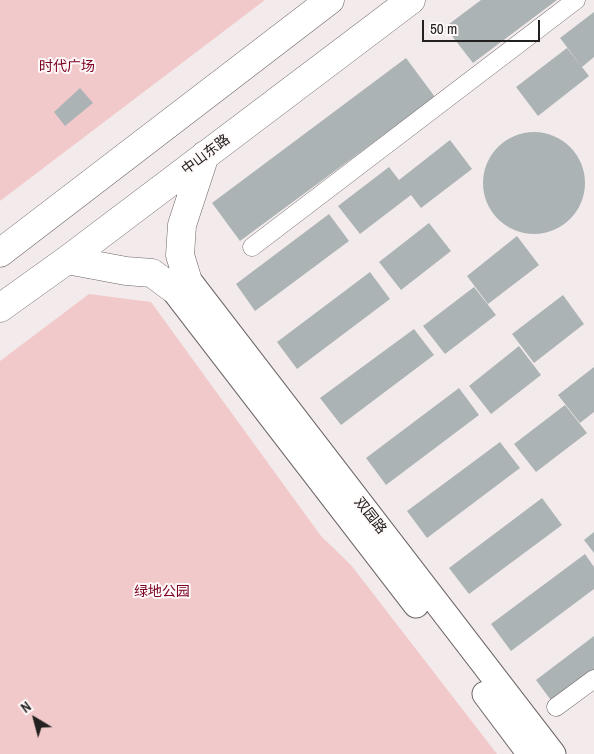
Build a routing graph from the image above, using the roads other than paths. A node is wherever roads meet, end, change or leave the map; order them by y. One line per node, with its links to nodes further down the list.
1 (330, 0): 6 (main road)
2 (411, 0): 4 (main road, 中山东路)
3 (576, 0): 5 (street)
4 (205, 155): 7 (main road, 中山东路); 8 (main road)
5 (252, 247)
6 (0, 253)
7 (67, 260): 8 (main road); 9 (main road, 中山东路)
8 (180, 283): 12 (main road, 双园路); 13 (main road, 双园路)
9 (0, 308)
10 (594, 679): 11 (street)
11 (556, 707)
12 (530, 754)
13 (553, 754)

